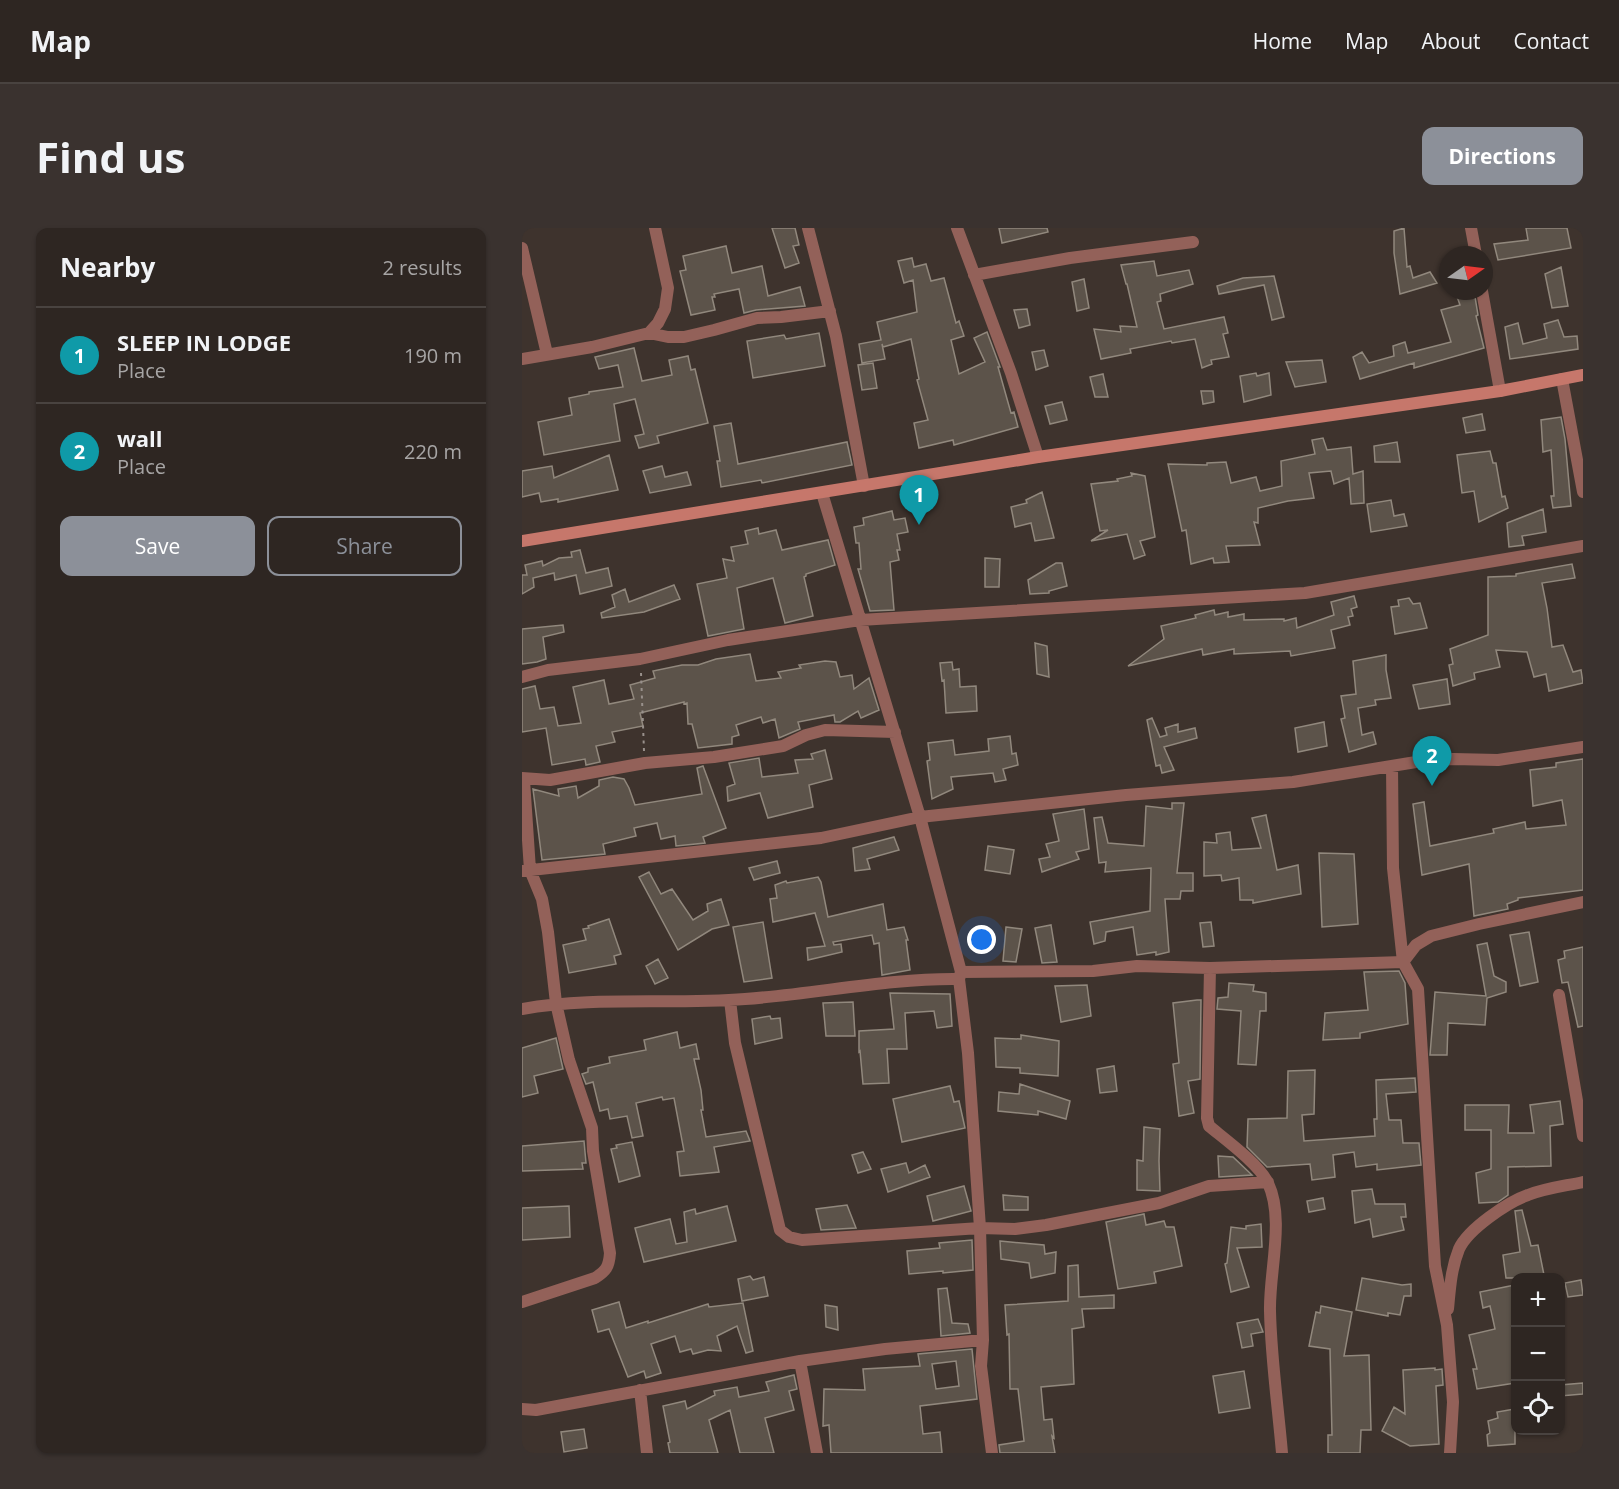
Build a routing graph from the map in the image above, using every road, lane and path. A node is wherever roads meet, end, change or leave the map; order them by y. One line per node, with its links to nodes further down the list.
1 (655, 228): 11 (street)
2 (808, 228): 10 (street)
3 (957, 228): 8 (street)
4 (1471, 228): 6 (street)
5 (1193, 242): 8 (street)
6 (1474, 246)
7 (522, 248): 12 (street)
8 (974, 275): 17 (street)
9 (1484, 300): 16 (street)
10 (830, 311): 11 (street); 18 (street)
11 (649, 333): 12 (street)
12 (547, 354): 13 (street)
13 (522, 359)
14 (1583, 375): 15 (main road)
15 (1562, 379): 16 (main road); 19 (street)
16 (1500, 391): 17 (main road)
17 (1038, 457): 18 (main road)
18 (864, 486): 20 (main road)
19 (1583, 492)
20 (822, 493): 21 (main road); 23 (street)
21 (522, 541)
22 (1583, 546): 23 (street)
23 (860, 620): 24 (street); 26 (street)
24 (640, 658): 25 (street); 28 (path)
25 (522, 677)
26 (895, 732): 28 (street); 31 (street)
27 (1583, 747): 29 (street)
28 (645, 763): 30 (street)
29 (1392, 766): 31 (street); 34 (street)
30 (523, 779): 32 (street)
31 (920, 817): 32 (street); 36 (street)
32 (526, 871): 39 (street)
33 (1583, 902): 34 (street)
34 (1403, 962): 35 (street); 46 (street)
35 (1210, 968): 36 (street); 42 (street)
36 (960, 976): 38 (street); 44 (street)
37 (1559, 995): 41 (street)
38 (730, 1000): 39 (street); 44 (street)
39 (556, 1003): 40 (street); 45 (street)
40 (522, 1009)
41 (1583, 1136)
42 (1268, 1182): 44 (street); 54 (street)
43 (1583, 1182): 46 (street)
44 (980, 1228): 47 (street)
45 (522, 1302)
46 (1447, 1325): 55 (street)
47 (983, 1340): 48 (street); 53 (street)
48 (800, 1361): 49 (street); 52 (street)
49 (640, 1390): 50 (street); 51 (street)
50 (522, 1409)
51 (647, 1453)
52 (817, 1453)
53 (992, 1453)
54 (1282, 1453)
55 (1450, 1453)

